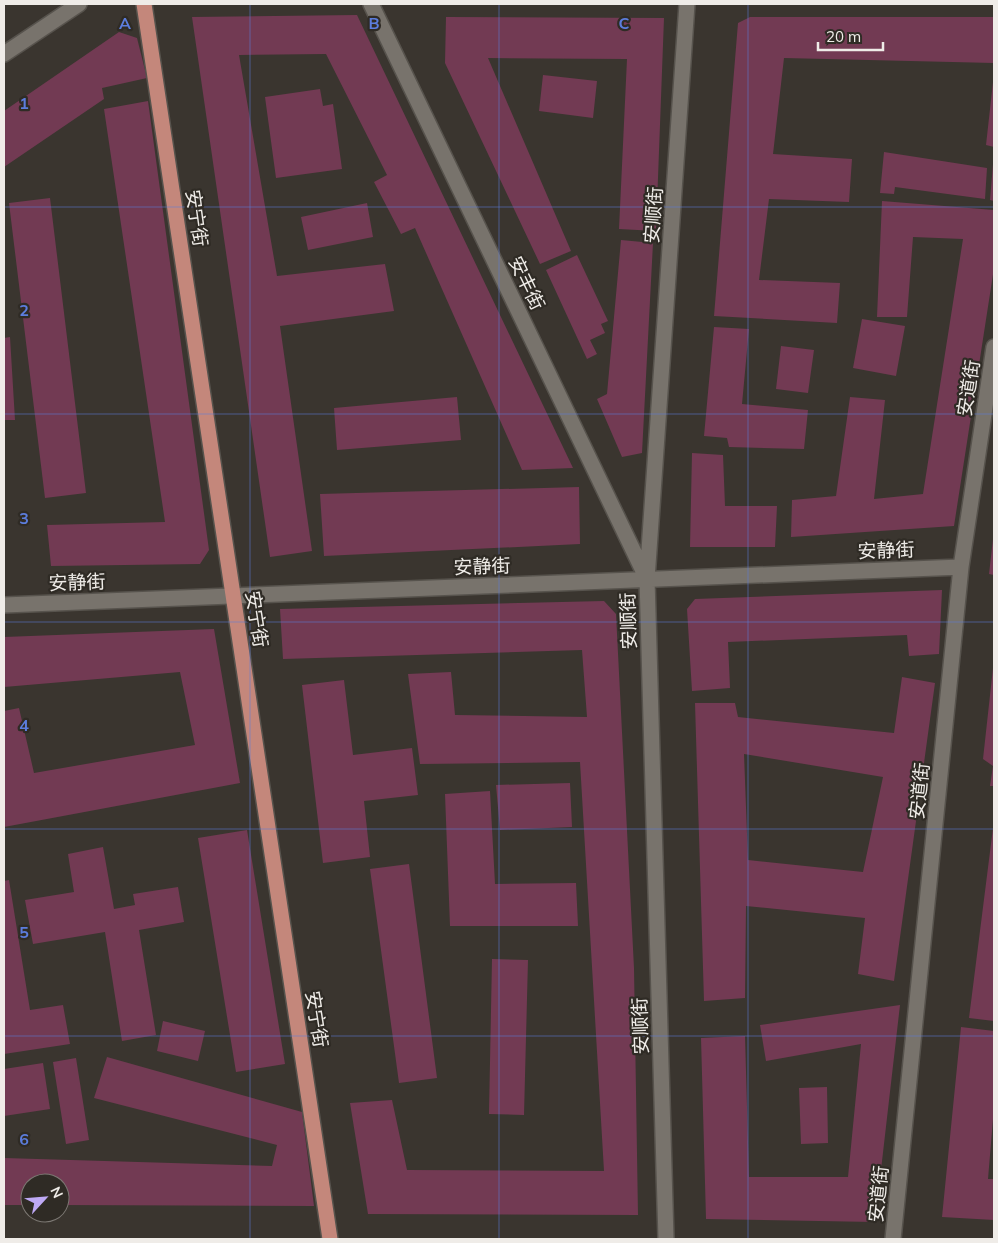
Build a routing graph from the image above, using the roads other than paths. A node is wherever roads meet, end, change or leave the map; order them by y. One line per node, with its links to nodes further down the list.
1 (79, 4): 5 (street)
2 (144, 4): 9 (main road, 安宁街)
3 (371, 4): 8 (street, 安丰街)
4 (687, 4): 8 (street, 安顺街)
5 (4, 54)
6 (994, 347): 7 (street, 安道街)
7 (961, 567): 8 (street, 安静街); 13 (street, 安道街)
8 (647, 578): 9 (street, 安静街); 12 (street, 安顺街)
9 (233, 596): 10 (street, 安静街); 11 (main road, 安宁街)
10 (4, 605)
11 (330, 1239)
12 (666, 1239)
13 (894, 1239)

